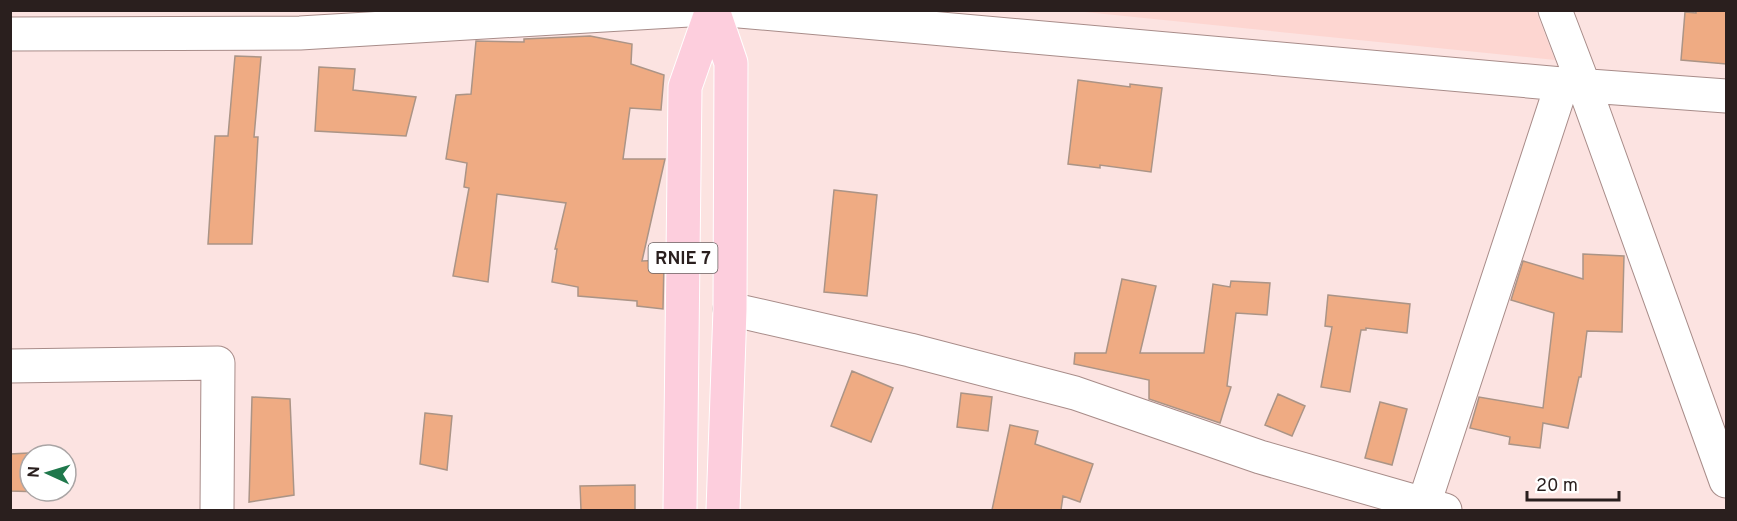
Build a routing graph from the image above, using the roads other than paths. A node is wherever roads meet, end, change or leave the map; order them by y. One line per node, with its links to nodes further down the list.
1 (690, 10): 5 (street)
2 (713, 10): 9 (main road, RNIE 7 / RNIE 7); 14 (main road, RNIE 7 / RNIE 7)
3 (728, 10): 7 (street)
4 (1555, 10): 7 (street)
5 (239, 22): 6 (street)
6 (10, 34)
7 (1573, 85): 8 (street); 11 (street); 12 (street)
8 (1726, 96)
9 (730, 309): 12 (street); 15 (main road, RNIE 7 / RNIE 7)
10 (10, 366): 13 (street)
11 (1726, 480)
12 (1430, 509)
13 (217, 510)
14 (680, 510)
15 (723, 510)

